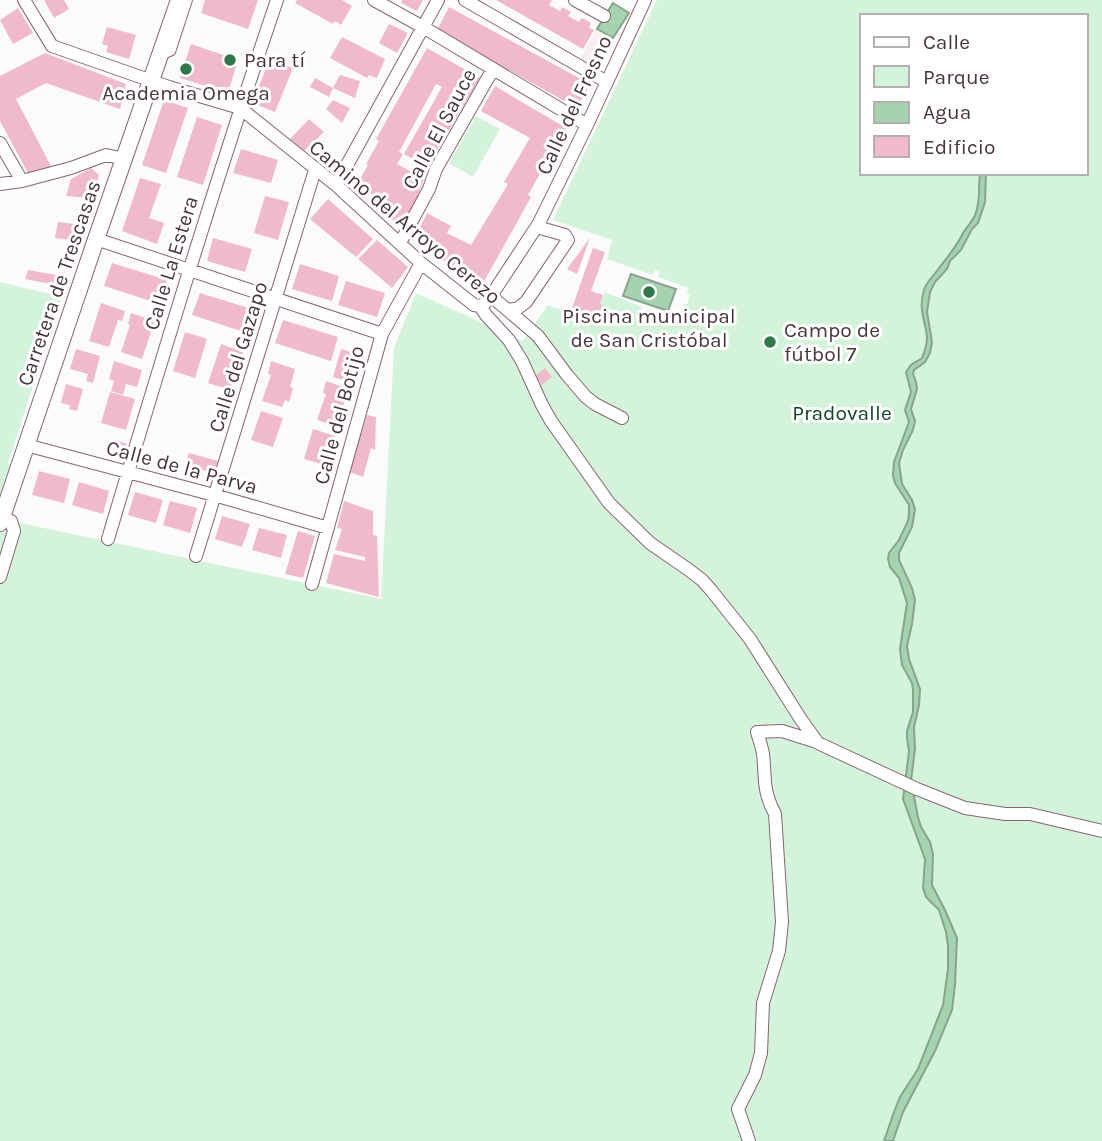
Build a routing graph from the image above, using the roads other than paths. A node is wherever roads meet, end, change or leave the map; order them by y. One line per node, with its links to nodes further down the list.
1 (24, 0): 12 (street, Camino del Arroyo Cerezo)
2 (178, 0): 12 (street, Carretera de Trescasas)
3 (277, 0): 14 (street, Calle La Estera)
4 (374, 0): 10 (street)
5 (438, 0): 10 (street)
6 (465, 0): 13 (street)
7 (575, 0): 9 (street)
8 (645, 0): 13 (street, Calle del Fresno)
9 (604, 16)
10 (423, 27): 11 (street); 21 (street)
11 (493, 69): 15 (street); 24 (street, Calle El Sauce)
12 (152, 80): 14 (street, Camino del Arroyo Cerezo); 17 (street, Carretera de Trescasas)
13 (607, 82): 15 (street, Calle del Fresno)
14 (240, 108): 18 (street, Camino del Arroyo Cerezo); 26 (street, Calle La Estera)
15 (587, 125): 22 (street, Calle del Fresno)
16 (0, 143): 19 (street)
17 (125, 159): 19 (street); 23 (street, Carretera de Trescasas)
18 (315, 170): 21 (street, Camino del Arroyo Cerezo); 28 (street, Calle del Gazapo)
19 (22, 181): 20 (street)
20 (0, 184)
21 (336, 185): 24 (street, Camino del Arroyo Cerezo)
22 (537, 227): 27 (street, Calle del Fresno); 30 (street)
23 (96, 239): 26 (street); 33 (street, Carretera de Trescasas)
24 (400, 243): 25 (street, Camino del Arroyo Cerezo)
25 (421, 263): 29 (street, Camino del Arroyo Cerezo); 31 (street, Calle del Botijo)
26 (188, 270): 28 (street); 34 (street, Calle La Estera)
27 (491, 296): 29 (street, Calle del Fresno); 30 (street)
28 (276, 299): 31 (street); 35 (street, Calle del Gazapo)
29 (480, 306): 42 (street, Camino del Arroyo Cerezo)
30 (509, 310): 32 (street)
31 (382, 334): 37 (street, Calle del Botijo)
32 (622, 418)
33 (26, 445): 34 (street, Calle de la Parva); 36 (street, Carretera de Trescasas)
34 (128, 471): 35 (street, Calle de la Parva); 38 (street, Calle La Estera)
35 (214, 495): 37 (street, Calle de la Parva); 39 (street, Calle del Gazapo)
36 (6, 522): 40 (street)
37 (328, 528): 41 (street, Calle del Botijo)
38 (108, 539)
39 (196, 556)
40 (0, 577)
41 (312, 584)
42 (818, 743): 43 (street); 44 (street)
43 (1102, 831)
44 (749, 1141)

